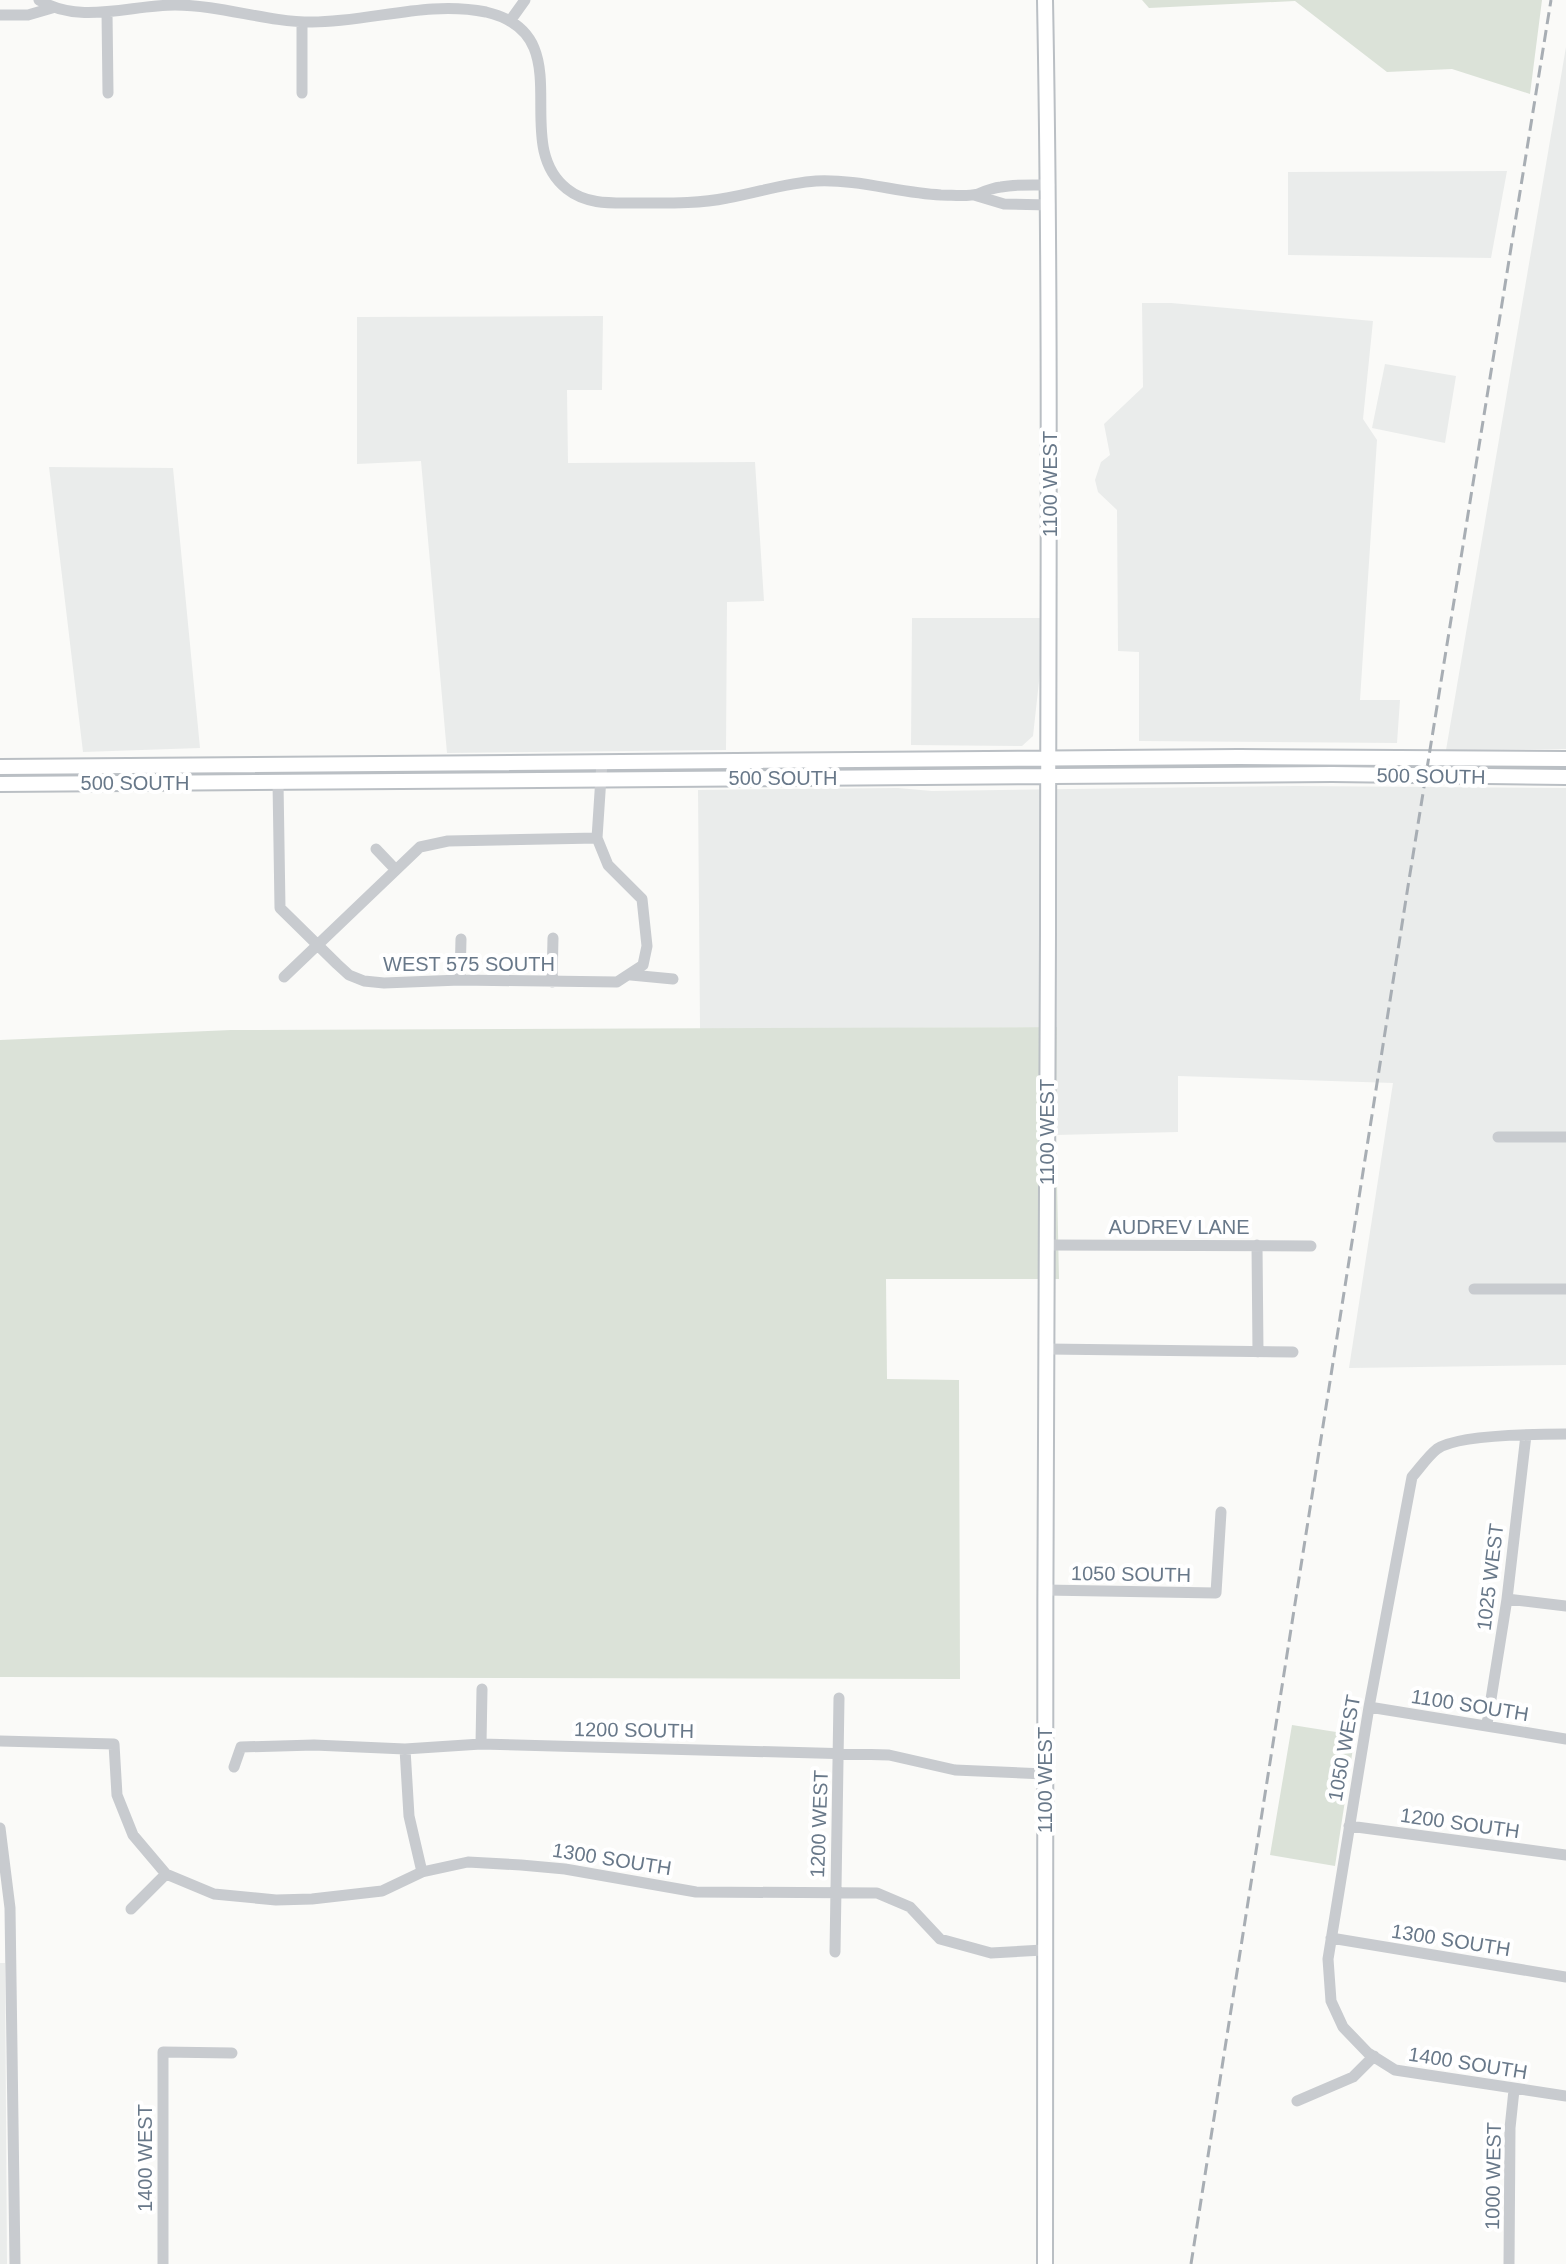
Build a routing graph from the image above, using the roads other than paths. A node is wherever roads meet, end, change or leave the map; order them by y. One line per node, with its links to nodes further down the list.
1 (39, 0): 4 (street)
2 (525, 0): 7 (street)
3 (1045, 0): 11 (main road, 1100 WEST)
4 (52, 8): 5 (street); 6 (street)
5 (107, 12): 8 (street); 9 (street)
6 (0, 15)
7 (510, 21): 8 (street); 12 (street)
8 (302, 22): 10 (street)
9 (108, 93)
10 (302, 93)
11 (1049, 185): 12 (street); 13 (main road, 1100 WEST)
12 (974, 195): 13 (street)
13 (1049, 205): 14 (main road, 1100 WEST)
14 (1049, 759): 15 (main road, 500 SOUTH); 16 (main road, 500 SOUTH); 18 (main road, 1100 WEST)
15 (1566, 759)
16 (602, 762): 17 (main road, 500 SOUTH); 20 (street)
17 (0, 767)
18 (1049, 777): 19 (main road, 500 SOUTH); 20 (main road, 500 SOUTH); 36 (main road, 1100 WEST)
19 (1566, 777)
20 (602, 779): 21 (main road, 500 SOUTH); 23 (street)
21 (278, 782): 22 (main road, 500 SOUTH); 28 (street, WEST 575 SOUTH)
22 (0, 784)
23 (597, 838): 25 (street); 29 (street)
24 (376, 849): 25 (street)
25 (396, 870): 28 (street)
26 (553, 938): 33 (street)
27 (461, 939): 32 (street)
28 (318, 946): 30 (street); 32 (street, WEST 575 SOUTH)
29 (631, 975): 31 (street, WEST 575 SOUTH); 33 (street, WEST 575 SOUTH)
30 (284, 977)
31 (673, 979)
32 (460, 980): 33 (street, WEST 575 SOUTH)
33 (552, 982)
34 (1498, 1137): 35 (street)
35 (1566, 1137)
36 (1047, 1245): 37 (street, AUDREV LANE); 41 (main road, 1100 WEST)
37 (1257, 1245): 38 (street, AUDREV LANE); 42 (street)
38 (1311, 1246)
39 (1474, 1289): 40 (street)
40 (1566, 1289)
41 (1047, 1349): 42 (street); 47 (main road, 1100 WEST)
42 (1258, 1352): 43 (street)
43 (1293, 1352)
44 (1566, 1434): 45 (street)
45 (1526, 1435): 48 (street, 1025 WEST); 52 (street, 1050 WEST)
46 (1221, 1512): 47 (street, 1050 SOUTH)
47 (1045, 1590): 60 (main road, 1100 WEST)
48 (1507, 1599): 49 (street); 53 (street, 1025 WEST)
49 (1566, 1606)
50 (482, 1689): 56 (street)
51 (839, 1698): 58 (street, 1200 WEST)
52 (1369, 1707): 53 (street, 1100 SOUTH); 61 (street, 1050 WEST)
53 (1487, 1724): 54 (street, 1100 SOUTH)
54 (1566, 1739)
55 (0, 1741): 65 (street)
56 (481, 1744): 57 (street, 1200 SOUTH); 58 (street, 1200 SOUTH)
57 (405, 1749): 59 (street, 1200 SOUTH); 64 (street)
58 (839, 1753): 60 (street, 1200 SOUTH); 66 (street, 1200 WEST)
59 (234, 1767)
60 (1045, 1774): 70 (main road, 1100 WEST)
61 (1349, 1826): 63 (street, 1200 SOUTH); 69 (street, 1050 WEST)
62 (0, 1828): 67 (street)
63 (1566, 1855)
64 (422, 1872): 65 (street, 1300 SOUTH); 66 (street, 1300 SOUTH)
65 (166, 1874): 68 (street)
66 (835, 1893): 70 (street, 1300 SOUTH); 71 (street, 1200 WEST)
67 (5, 1908): 78 (street)
68 (131, 1909)
69 (1331, 1938): 72 (street, 1300 SOUTH); 74 (street, 1050 WEST)
70 (1043, 1950): 80 (main road, 1100 WEST)
71 (835, 1952)
72 (1566, 1977)
73 (232, 2053): 79 (street, 1400 WEST)
74 (1371, 2055): 75 (street, 1400 SOUTH); 77 (street)
75 (1514, 2090): 76 (street, 1400 SOUTH); 81 (street, 1000 WEST)
76 (1566, 2096)
77 (1297, 2101)
78 (15, 2264)
79 (163, 2264)
80 (1045, 2264)
81 (1509, 2264)

